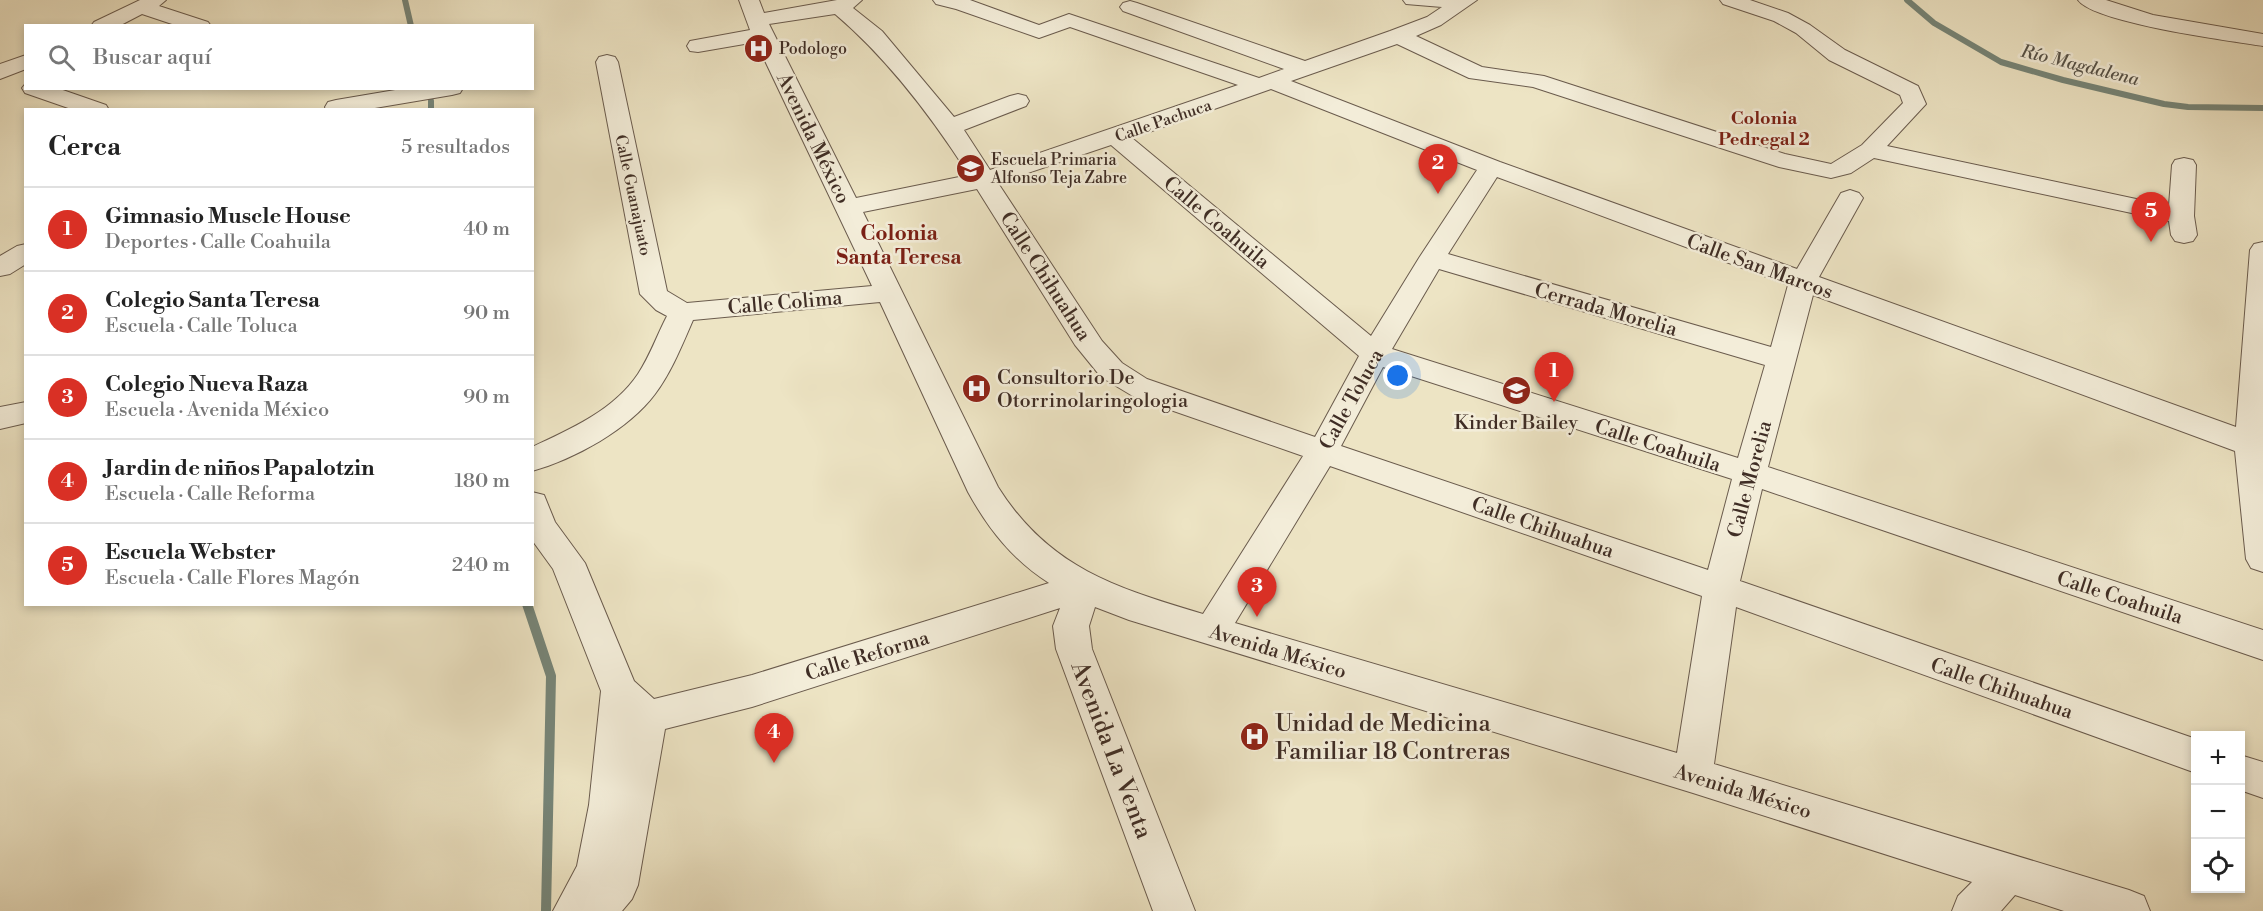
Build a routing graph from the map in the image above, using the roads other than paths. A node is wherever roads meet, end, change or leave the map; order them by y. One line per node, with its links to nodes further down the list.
1 (943, 0): 22 (street, Calle San Marcos)
2 (1413, 0): 6 (street)
3 (1730, 0): 32 (street)
4 (2088, 0): 15 (street)
5 (2149, 0): 13 (street)
6 (1466, 1): 14 (street, Calle Pachuca)
7 (148, 4): 11 (street); 12 (street)
8 (845, 4): 10 (street); 30 (street, Calle Chihuahua)
9 (1130, 7): 19 (street)
10 (756, 18): 16 (street); 37 (street, Avenida México)
11 (105, 24)
12 (196, 24)
13 (2263, 28)
14 (1398, 36): 19 (street, Calle Pachuca); 32 (street)
15 (2263, 40)
16 (698, 46)
17 (24, 62): 20 (street)
18 (607, 62): 44 (street, Calle Guanajuato)
19 (1306, 69): 22 (street, Calle Pachuca)
20 (0, 72)
21 (0, 78): 23 (street)
22 (1267, 84): 31 (street, Calle Pachuca); 34 (street, Calle San Marcos)
23 (24, 85)
24 (39, 90): 29 (street)
25 (442, 90): 26 (street)
26 (401, 98): 28 (street)
27 (1018, 101): 30 (street)
28 (336, 107)
29 (93, 108)
30 (950, 127): 35 (street, Calle Chihuahua)
31 (1115, 136): 35 (street, Calle Pachuca); 45 (street, Calle Coahuila)
32 (1870, 150): 33 (street)
33 (2184, 165)
34 (1491, 167): 40 (street, Calle Toluca); 42 (street, Calle San Marcos)
35 (983, 180): 37 (street, Calle Pachuca); 50 (street, Calle Chihuahua)
36 (1850, 198): 42 (street, Calle Morelia)
37 (848, 207): 43 (street, Avenida México)
38 (2263, 250): 49 (street)
39 (24, 253): 41 (street)
40 (1432, 258): 45 (street, Calle Toluca); 46 (street, Cerrada Morelia)
41 (0, 268)
42 (1803, 282): 46 (street, Calle Morelia); 49 (street, Calle San Marcos)
43 (888, 293): 44 (street, Calle Colima); 56 (street, Avenida México)
44 (683, 312): 51 (street)
45 (1375, 354): 50 (street, Calle Toluca); 52 (street, Calle Coahuila)
46 (1781, 360): 52 (street, Calle Morelia)
47 (24, 412): 48 (street)
48 (0, 418)
49 (2257, 446): 54 (street)
50 (1323, 451): 57 (street, Calle Chihuahua); 58 (street, Calle Toluca)
51 (534, 459)
52 (1750, 474): 57 (street, Calle Morelia); 59 (street, Calle Coahuila)
53 (534, 509): 60 (street)
54 (2261, 520): 55 (street)
55 (2263, 559)
56 (1085, 586): 58 (street, Avenida México); 60 (street, Calle Reforma); 67 (street, Avenida La Venta)
57 (1721, 588): 61 (street, Calle Chihuahua); 63 (street, Calle Morelia)
58 (1212, 631): 63 (street, Avenida México)
59 (2263, 645)
60 (634, 704): 66 (street)
61 (2191, 754)
62 (2245, 773): 64 (street)
63 (1693, 775): 65 (street, Avenida México)
64 (2263, 780)
65 (2008, 873): 68 (street); 69 (street, Avenida México)
66 (583, 907)
67 (1174, 911)
68 (1974, 911)
69 (2130, 911)

